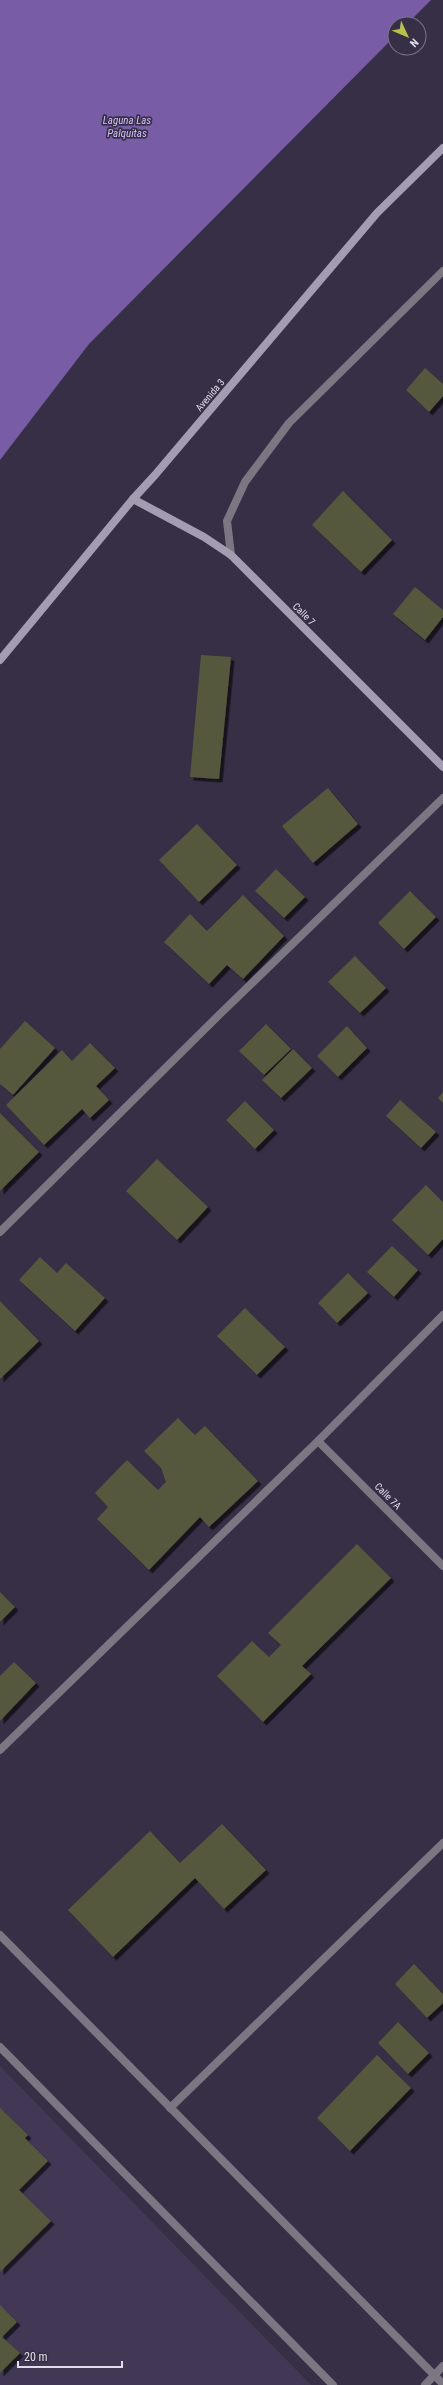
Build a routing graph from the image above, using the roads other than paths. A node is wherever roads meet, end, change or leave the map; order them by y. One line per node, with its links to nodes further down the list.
1 (443, 148): 3 (main road, Avenida 3)
2 (443, 271): 4 (street)
3 (132, 498): 4 (main road, Calle 7); 5 (main road, Avenida 3)
4 (231, 555): 6 (main road, Calle 7)
5 (0, 660)
6 (443, 767)
7 (443, 798): 8 (street)
8 (0, 1232)
9 (443, 1315): 10 (street)
10 (318, 1441): 11 (street, Calle 7A); 12 (street)
11 (443, 1566)
12 (0, 1750)
13 (443, 1843): 16 (street)
14 (0, 1935): 16 (street)
15 (0, 2048): 20 (street)
16 (170, 2108): 18 (street)
17 (443, 2366): 18 (street)
18 (434, 2375): 19 (street); 21 (street)
19 (443, 2384)
20 (333, 2385)
21 (425, 2385)

